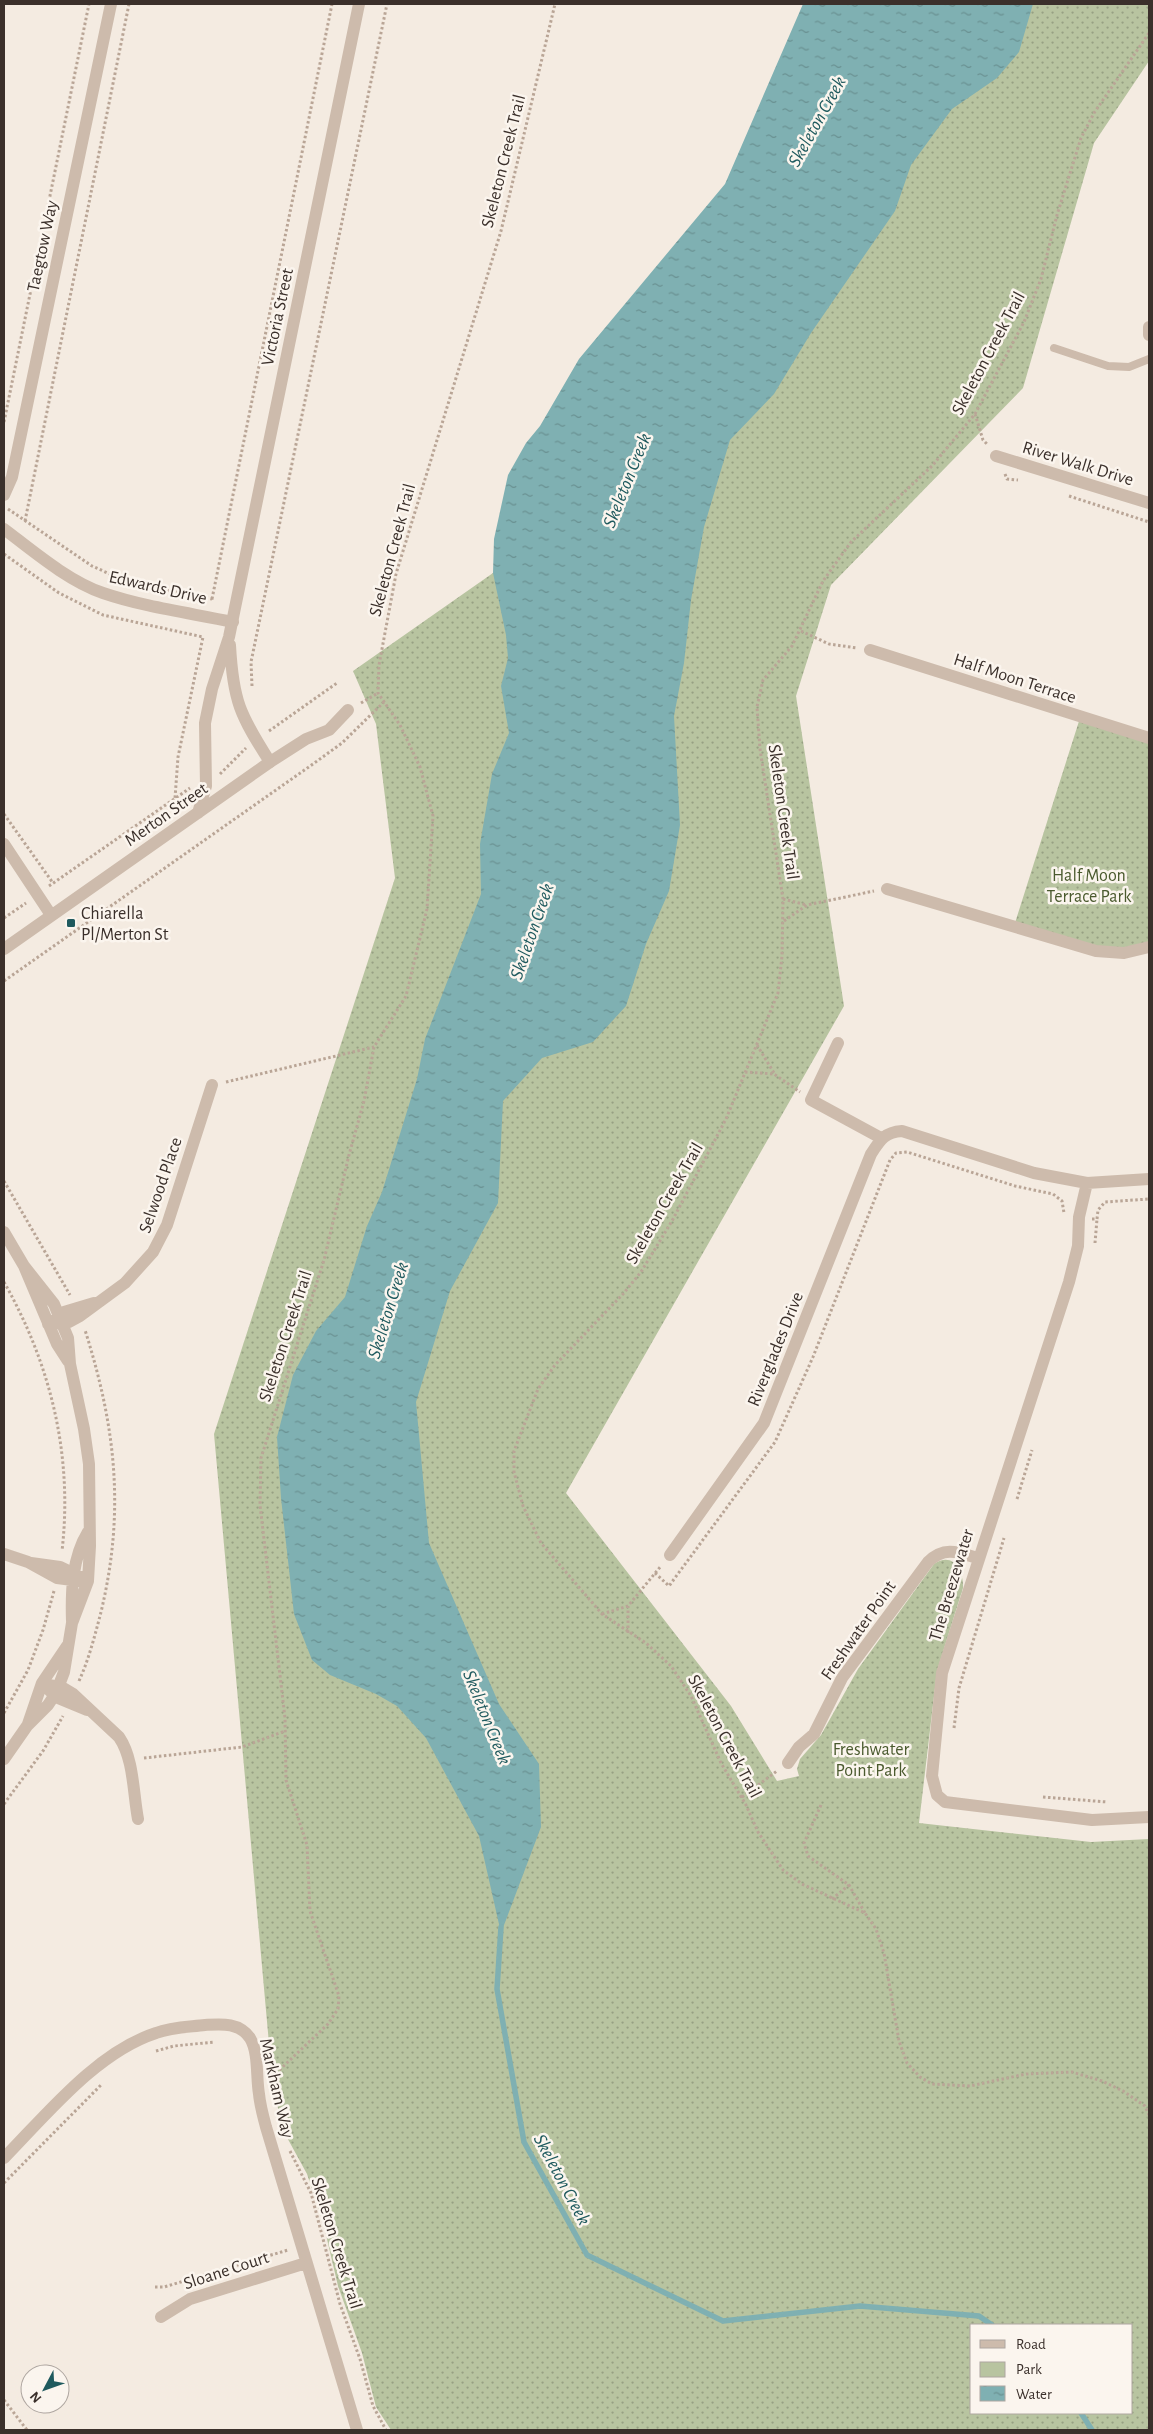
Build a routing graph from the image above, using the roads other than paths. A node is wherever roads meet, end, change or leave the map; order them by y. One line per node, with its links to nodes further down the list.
1 (111, 4): 8 (street, Taegtow Way)
2 (359, 4): 11 (street, Victoria Street)
3 (1149, 326): 4 (street)
4 (1149, 335)
5 (1054, 348): 6 (lane)
6 (1149, 359)
7 (996, 456): 9 (street, River Walk Drive)
8 (4, 495)
9 (1149, 503)
10 (4, 529): 11 (street, Edwards Drive)
11 (233, 622): 12 (street, Victoria Street)
12 (229, 637): 16 (street, Victoria Street); 17 (street, Victoria Street)
13 (870, 650): 15 (street, Half Moon Terrace)
14 (348, 710): 16 (street, Merton Street)
15 (1149, 738)
16 (270, 762): 17 (street, Merton Street)
17 (198, 813): 20 (street, Merton Street)
18 (4, 844): 20 (street)
19 (887, 888): 21 (street)
20 (51, 915): 22 (street, Merton Street)
21 (1149, 947)
22 (4, 949)
23 (838, 1043): 25 (street)
24 (212, 1085): 30 (street, Selwood Place)
25 (880, 1138): 27 (street); 35 (street, Riverglades Drive)
26 (1149, 1179): 27 (street)
27 (1087, 1183): 36 (street, The Breezewater)
28 (4, 1232): 29 (street)
29 (24, 1266): 30 (street); 31 (street)
30 (61, 1319): 31 (street, Selwood Place); 32 (street)
31 (48, 1324): 32 (street)
32 (70, 1364): 33 (street)
33 (88, 1532): 37 (street); 38 (street)
34 (4, 1554): 37 (street)
35 (670, 1555)
36 (978, 1558): 45 (street, Freshwater Point); 46 (street, The Breezewater)
37 (74, 1577): 38 (street); 39 (street)
38 (88, 1581): 39 (street)
39 (72, 1623): 40 (street)
40 (66, 1646): 41 (street); 42 (street)
41 (42, 1683): 42 (street); 43 (street)
42 (56, 1691): 43 (street); 47 (street)
43 (27, 1726): 44 (street)
44 (4, 1759)
45 (788, 1764)
46 (1149, 1817)
47 (138, 1819)
48 (4, 2158): 49 (street, Markham Way)
49 (300, 2265): 50 (street, Sloane Court); 51 (street, Markham Way)
50 (161, 2317)
51 (358, 2430)

